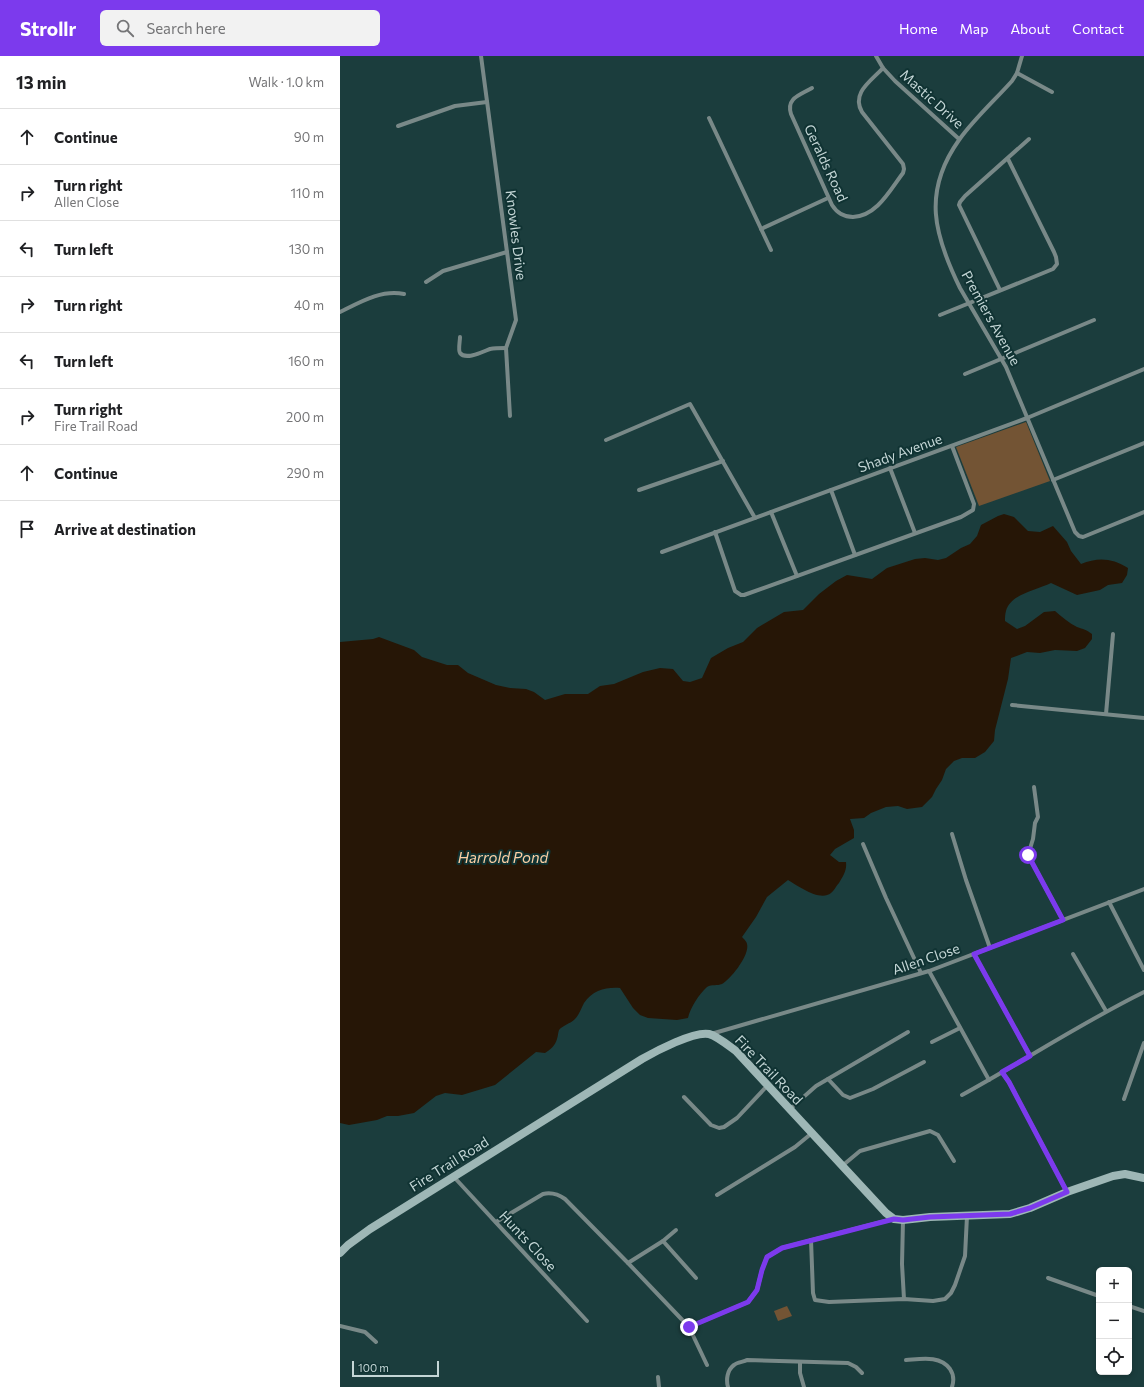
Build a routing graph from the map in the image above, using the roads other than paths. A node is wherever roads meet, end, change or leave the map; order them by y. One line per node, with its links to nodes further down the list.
1 (481, 56): 8 (street, Knowles Drive)
2 (876, 56): 4 (street, Mastic Drive)
3 (1022, 56): 5 (street, Premiers Avenue)
4 (882, 68): 11 (street, Mastic Drive); 14 (street, Geralds Road)
5 (1017, 73): 7 (street); 11 (street, Premiers Avenue)
6 (812, 88): 14 (street, Geralds Road)
7 (1052, 92)
8 (487, 102): 10 (street); 17 (street, Knowles Drive)
9 (710, 118): 15 (street)
10 (398, 126)
11 (960, 139): 21 (street, Premiers Avenue)
12 (1029, 139): 13 (street)
13 (1008, 159): 19 (street); 19 (street)
14 (828, 198): 15 (street)
15 (761, 228): 16 (street)
16 (771, 250)
17 (507, 252): 18 (street); 26 (street, Knowles Drive)
18 (426, 282)
19 (1000, 290): 21 (street)
20 (404, 294): 22 (street)
21 (969, 303): 23 (street); 27 (street, Premiers Avenue)
22 (340, 312)
23 (940, 315)
24 (1094, 320): 27 (street)
25 (460, 337): 26 (street)
26 (506, 348): 30 (street, Knowles Drive)
27 (1002, 358): 29 (street); 31 (street, Premiers Avenue)
28 (1144, 369): 31 (street, Shady Avenue)
29 (965, 374)
30 (510, 416)
31 (1027, 418): 34 (street, Shady Avenue); 37 (street, Premiers Avenue)
32 (606, 440): 35 (street)
33 (1144, 443): 37 (street)
34 (952, 446): 36 (street, Shady Avenue); 44 (street)
35 (723, 461): 38 (street); 42 (street)
36 (890, 468): 39 (street, Shady Avenue); 44 (street)
37 (1053, 480): 41 (street, Premiers Avenue)
38 (639, 490)
39 (831, 490): 40 (street, Shady Avenue); 46 (street)
40 (771, 512): 42 (street, Shady Avenue); 47 (street)
41 (1144, 512)
42 (755, 518): 43 (street, Shady Avenue)
43 (715, 532): 45 (street, Shady Avenue); 47 (street)
44 (915, 533): 46 (street)
45 (662, 552)
46 (855, 555): 47 (street)
47 (796, 576)
48 (1113, 634): 50 (street)
49 (1012, 705): 50 (street)
50 (1106, 714): 51 (street)
51 (1144, 718)
52 (1034, 787): 57 (street)
53 (952, 834): 58 (street)
54 (863, 844): 63 (street)
55 (1144, 889): 56 (street, Allen Close)
56 (1109, 902): 57 (street, Allen Close); 61 (street)
57 (1063, 920): 58 (street, Allen Close)
58 (990, 948): 59 (street, Allen Close)
59 (974, 954): 62 (street, Allen Close); 71 (street)
60 (1073, 954): 65 (street)
61 (1144, 970)
62 (929, 971): 63 (street, Allen Close); 66 (street)
63 (921, 973): 68 (street, Allen Close)
64 (1144, 992): 65 (street)
65 (1106, 1011): 71 (street)
66 (960, 1028): 69 (street); 75 (street)
67 (908, 1032): 74 (street)
68 (709, 1034): 76 (street, Fire Trail Road); 84 (street, Fire Trail Road)
69 (932, 1042)
70 (1144, 1043): 79 (street)
71 (1030, 1056): 73 (street)
72 (924, 1062): 74 (street)
73 (1002, 1072): 75 (street); 86 (street)
74 (828, 1079): 80 (street)
75 (989, 1080): 77 (street)
76 (768, 1086): 78 (street); 80 (street, Fire Trail Road)
77 (962, 1095)
78 (684, 1097)
79 (1124, 1099)
80 (789, 1109): 81 (street, Fire Trail Road)
81 (812, 1133): 83 (street, Fire Trail Road); 87 (street)
82 (954, 1161): 83 (street)
83 (842, 1166): 89 (street, Fire Trail Road)
84 (453, 1176): 90 (street, Hunts Close); 94 (street, Fire Trail Road)
85 (1144, 1178): 86 (street)
86 (1067, 1192): 88 (street)
87 (717, 1195)
88 (967, 1216): 89 (street); 99 (street)
89 (899, 1220): 92 (street); 99 (street)
90 (496, 1222): 95 (street); 102 (street, Hunts Close)
91 (676, 1230): 93 (street)
92 (811, 1240): 99 (street); 104 (street)
93 (663, 1241): 95 (street); 96 (street)
94 (340, 1253)
95 (628, 1262): 104 (street)
96 (696, 1278)
97 (1048, 1278): 98 (street)
98 (1096, 1295)
99 (904, 1299)
100 (1132, 1307): 101 (street)
101 (1144, 1311)
102 (587, 1321)
103 (340, 1326): 105 (street)
104 (689, 1327): 108 (street)
105 (376, 1342)
106 (906, 1360): 114 (street)
107 (800, 1362): 109 (street); 112 (street); 113 (street)
108 (707, 1366)
109 (862, 1373)
110 (658, 1377): 111 (street)
111 (659, 1387)
112 (728, 1387)
113 (804, 1387)
114 (952, 1387)

